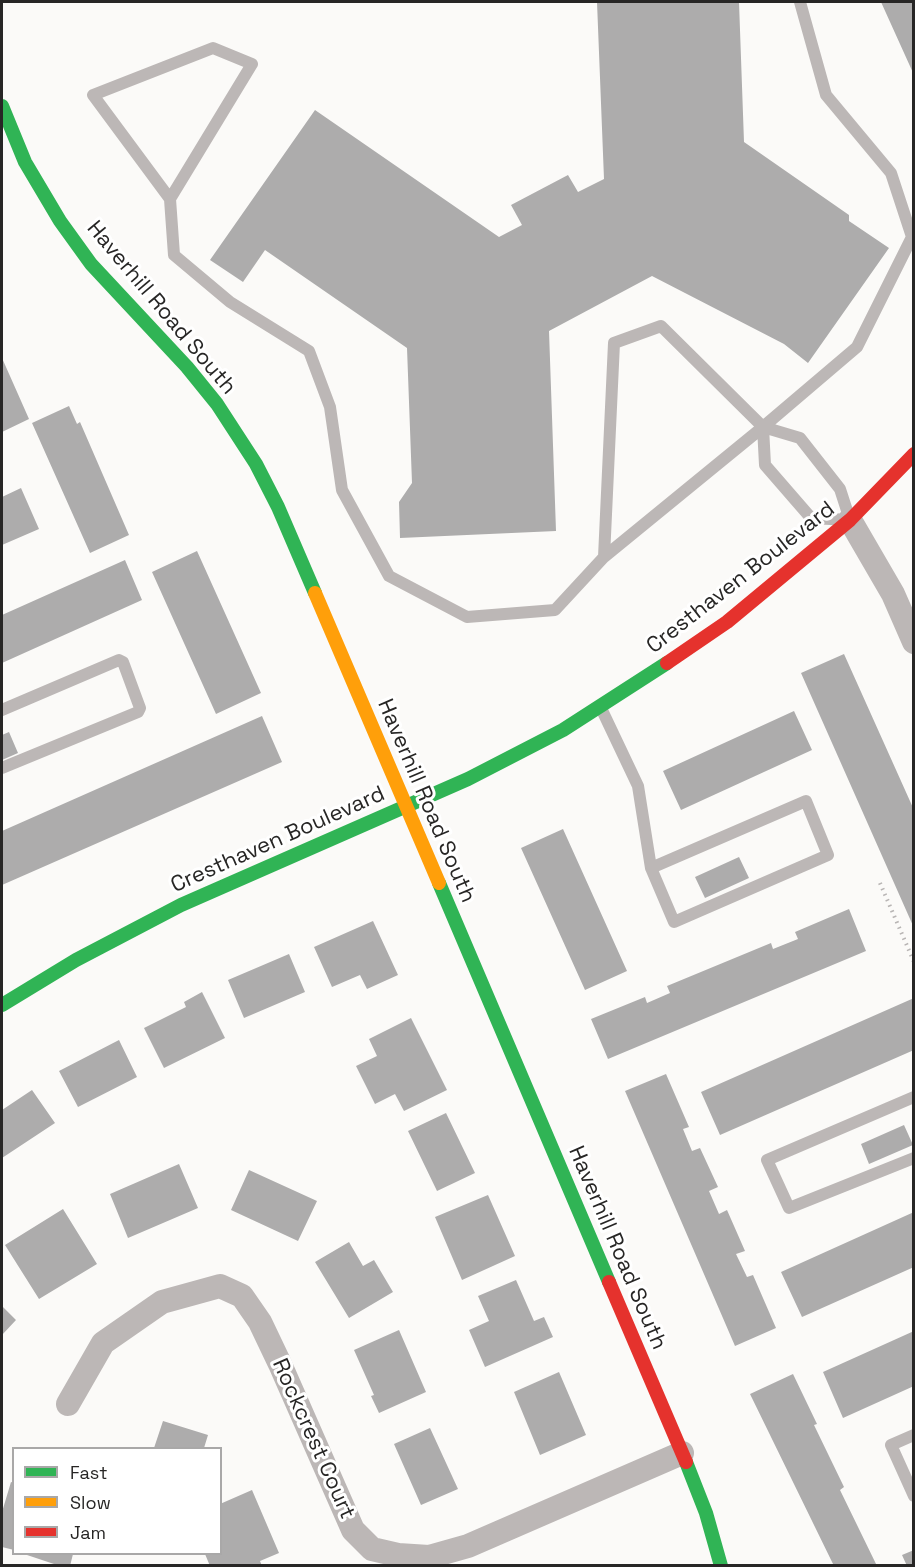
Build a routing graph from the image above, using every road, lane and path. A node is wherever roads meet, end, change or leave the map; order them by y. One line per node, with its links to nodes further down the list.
1 (800, 2): 4 (lane)
2 (2, 106): 12 (street, Haverhill Road South)
3 (170, 199): 3 (lane); 7 (lane)
4 (763, 426): 6 (lane); 6 (lane); 7 (lane); 7 (lane)
5 (914, 454): 6 (street, Cresthaven Boulevard)
6 (850, 520): 8 (street); 9 (street, Cresthaven Boulevard)
7 (604, 557)
8 (914, 642)
9 (600, 706): 12 (street, Cresthaven Boulevard); 13 (lane)
10 (2, 710): 11 (lane)
11 (2, 768)
12 (406, 807): 16 (street, Cresthaven Boulevard); 21 (street, Haverhill Road South)
13 (651, 867): 13 (lane)
14 (880, 883): 15 (path)
15 (914, 962)
16 (2, 1005)
17 (914, 1097): 18 (lane)
18 (914, 1158)
19 (68, 1404): 21 (street, Rockcrest Court)
20 (914, 1435): 22 (lane)
21 (682, 1454): 23 (street, Haverhill Road South)
22 (914, 1496)
23 (721, 1566)

